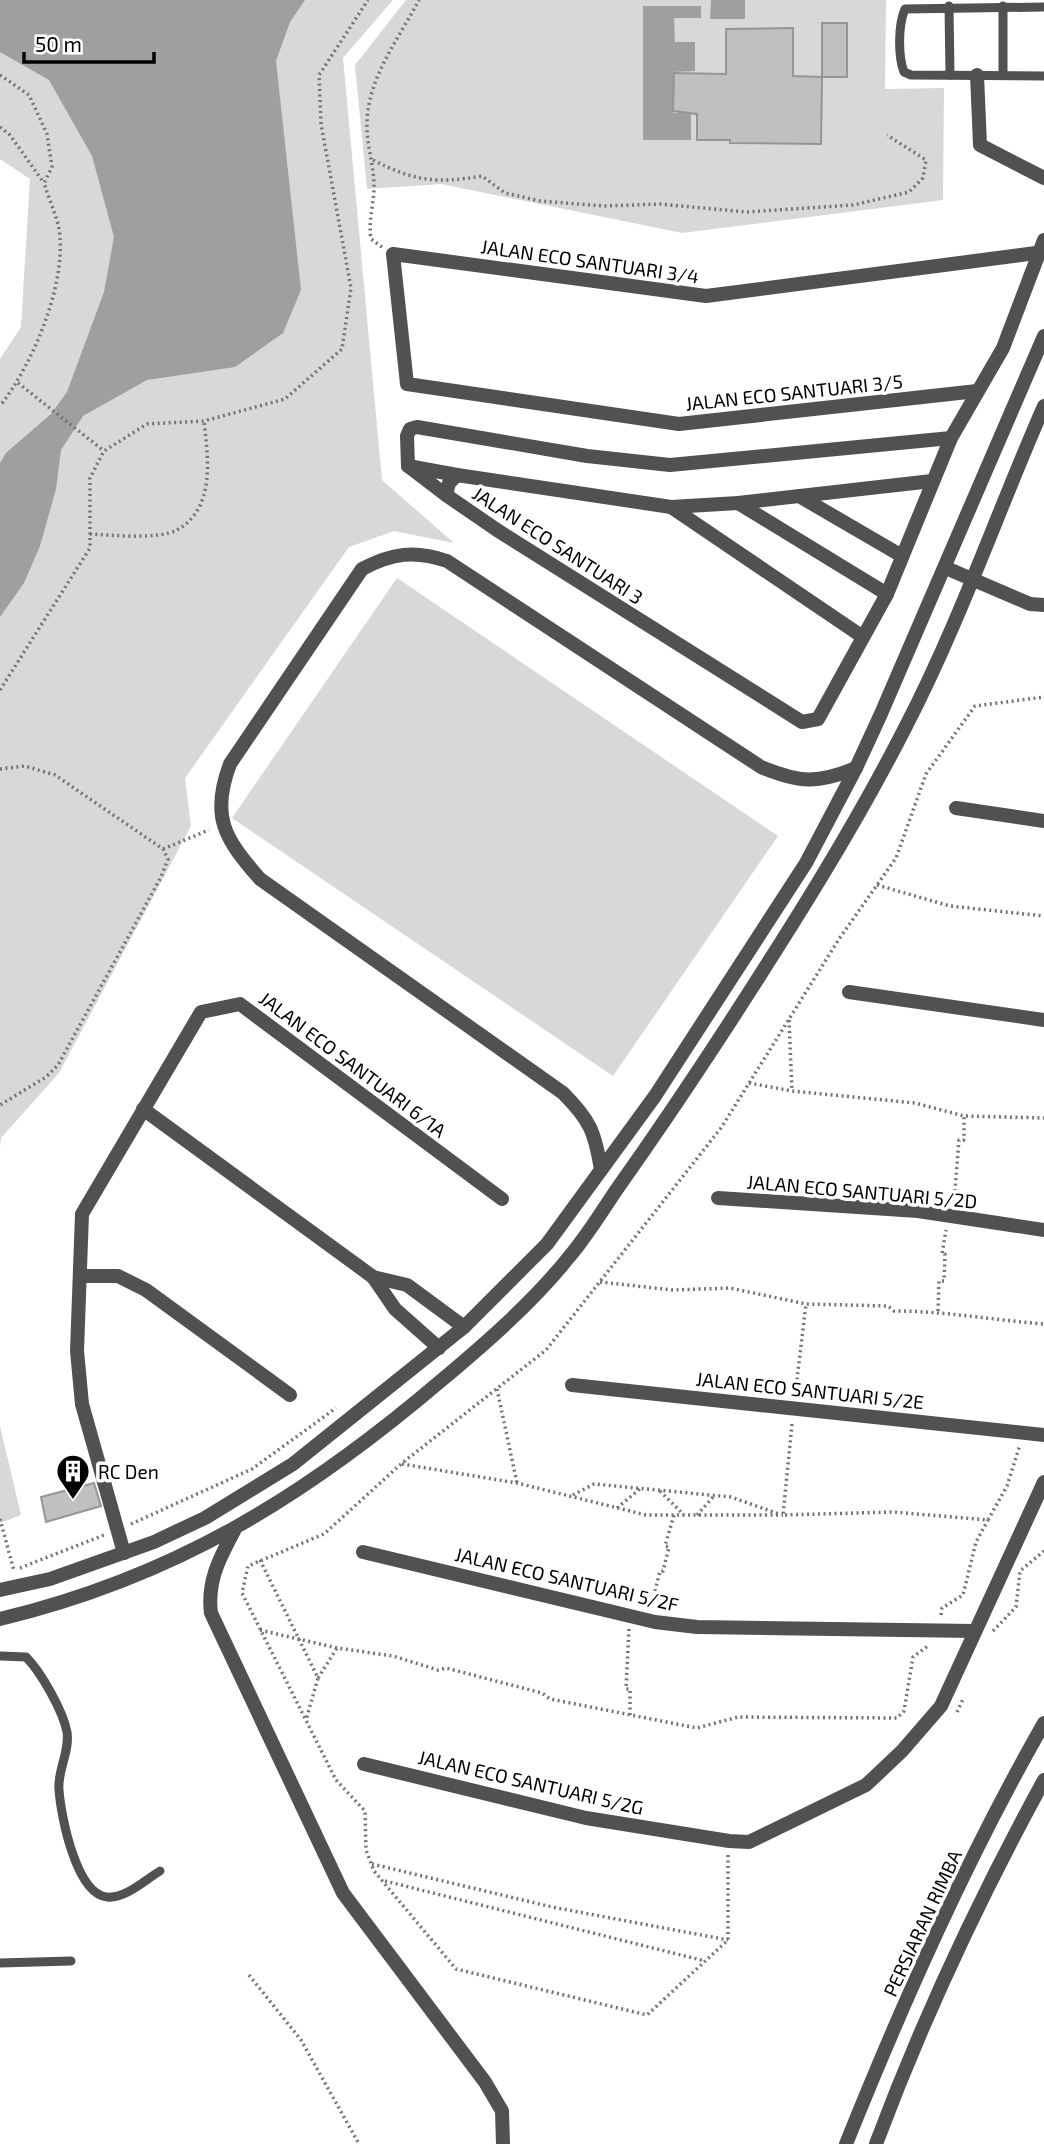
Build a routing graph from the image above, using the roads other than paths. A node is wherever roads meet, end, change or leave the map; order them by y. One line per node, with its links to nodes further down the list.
1 (962, 3): 2 (lane); 4 (lane)
2 (985, 3): 5 (lane)
3 (904, 4): 4 (lane); 7 (lane)
4 (949, 6): 7 (lane)
5 (1003, 6): 6 (lane); 9 (lane)
6 (1044, 7)
7 (950, 75): 8 (lane)
8 (977, 75): 9 (lane); 11 (street)
9 (1003, 75): 10 (lane)
10 (1044, 76)
11 (1044, 178)
12 (1044, 240): 13 (street, JALAN ECO SANTUARI 3)
13 (1036, 253): 15 (street, JALAN ECO SANTUARI 3/4); 16 (street, JALAN ECO SANTUARI 3)
14 (1044, 336): 27 (street)
15 (407, 384): 16 (street, JALAN ECO SANTUARI 3/5)
16 (977, 391): 18 (street, JALAN ECO SANTUARI 3)
17 (1044, 406): 28 (street)
18 (951, 438): 19 (street); 21 (street, JALAN ECO SANTUARI 3)
19 (408, 466): 20 (street); 22 (street)
20 (457, 475): 22 (street, JALAN ECO SANTUARI 3); 25 (street, JALAN ECO SANTUARI 3)
21 (932, 481): 23 (street, JALAN ECO SANTUARI 3); 26 (street, JALAN ECO SANTUARI 3)
22 (446, 495): 32 (street, JALAN ECO SANTUARI 3)
23 (799, 496): 24 (street, JALAN ECO SANTUARI 3); 26 (street)
24 (738, 503): 25 (street, JALAN ECO SANTUARI 3); 29 (street)
25 (671, 507): 32 (street)
26 (902, 555): 29 (street, JALAN ECO SANTUARI 3)
27 (946, 568): 28 (street); 33 (street)
28 (973, 580): 30 (street); 51 (street)
29 (887, 594): 32 (street, JALAN ECO SANTUARI 3)
30 (1037, 604): 31 (street)
31 (1044, 617)
32 (863, 637)
33 (856, 768): 39 (street); 39 (street)
34 (956, 808): 35 (street)
35 (1044, 821)
36 (849, 992): 37 (street)
37 (1044, 1020)
38 (143, 1110): 41 (street, JALAN ECO SANTUARI 6/1A); 43 (street, JALAN ECO SANTUARI 6/1A); 44 (street)
39 (601, 1170): 45 (street)
40 (718, 1198): 42 (street, JALAN ECO SANTUARI 5/2D)
41 (502, 1199)
42 (1044, 1230)
43 (80, 1276): 48 (street); 53 (street, JALAN ECO SANTUARI 6/1A)
44 (373, 1277): 45 (street); 46 (street)
45 (464, 1327): 46 (street)
46 (439, 1348): 53 (street)
47 (572, 1385): 49 (street, JALAN ECO SANTUARI 5/2E)
48 (290, 1395)
49 (1044, 1435)
50 (1044, 1482): 56 (street, JALAN ECO SANTUARI 5/2G)
51 (234, 1531): 55 (street); 64 (street)
52 (363, 1552): 56 (street, JALAN ECO SANTUARI 5/2F)
53 (124, 1553): 54 (street)
54 (0, 1590)
55 (0, 1619)
56 (980, 1635): 59 (street, JALAN ECO SANTUARI 5/2G)
57 (0, 1656): 61 (lane)
58 (1044, 1723): 65 (street, PERSIARAN RIMBA)
59 (364, 1764)
60 (1044, 1780): 66 (street)
61 (159, 1871)
62 (71, 1961): 63 (lane)
63 (0, 1963)
64 (503, 2144)
65 (846, 2144)
66 (876, 2144)

